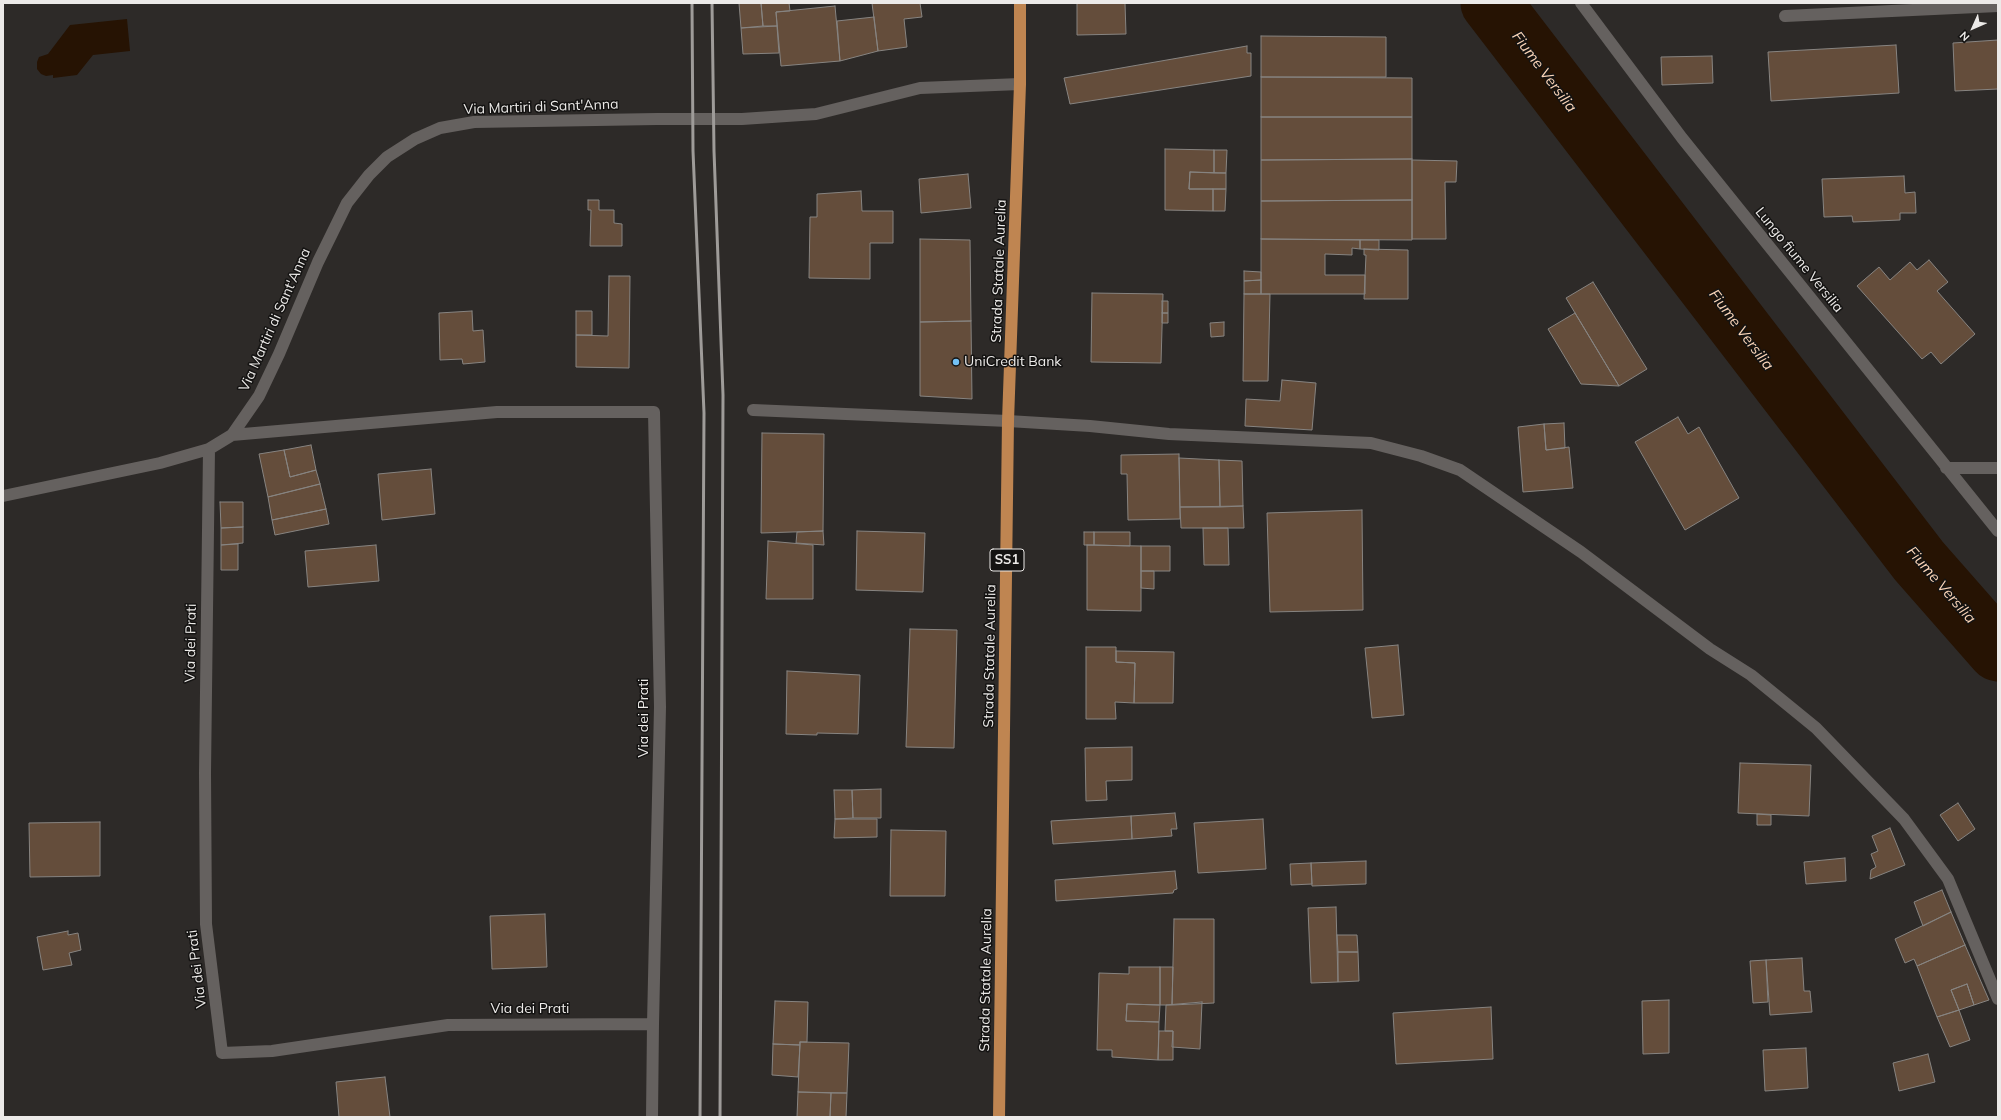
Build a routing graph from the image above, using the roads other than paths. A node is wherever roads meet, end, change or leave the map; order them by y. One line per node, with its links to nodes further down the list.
1 (1020, 3): 6 (main road, Strada Statale Aurelia / SS1)
2 (1581, 3): 12 (street, Lungo fiume Versilia)
3 (1958, 5): 4 (street); 5 (street)
4 (1998, 6)
5 (1785, 16)
6 (1020, 84): 9 (main road, Strada Statale Aurelia / SS1); 10 (street, Via Martiri di Sant'Anna)
7 (753, 410): 9 (street)
8 (654, 412): 10 (street, Via Martiri di Sant'Anna); 17 (street, Via dei Prati)
9 (1008, 421): 16 (street); 19 (main road, Strada Statale Aurelia / SS1)
10 (232, 435): 11 (street, Via Martiri di Sant'Anna)
11 (209, 449): 14 (street, Via Martiri di Sant'Anna); 17 (street, Via dei Prati)
12 (1946, 468): 13 (street); 15 (street, Lungo fiume Versilia)
13 (1998, 468)
14 (3, 496)
15 (1998, 531)
16 (1998, 999)
17 (652, 1024): 18 (street, Via dei Prati)
18 (652, 1117)
19 (999, 1117)

